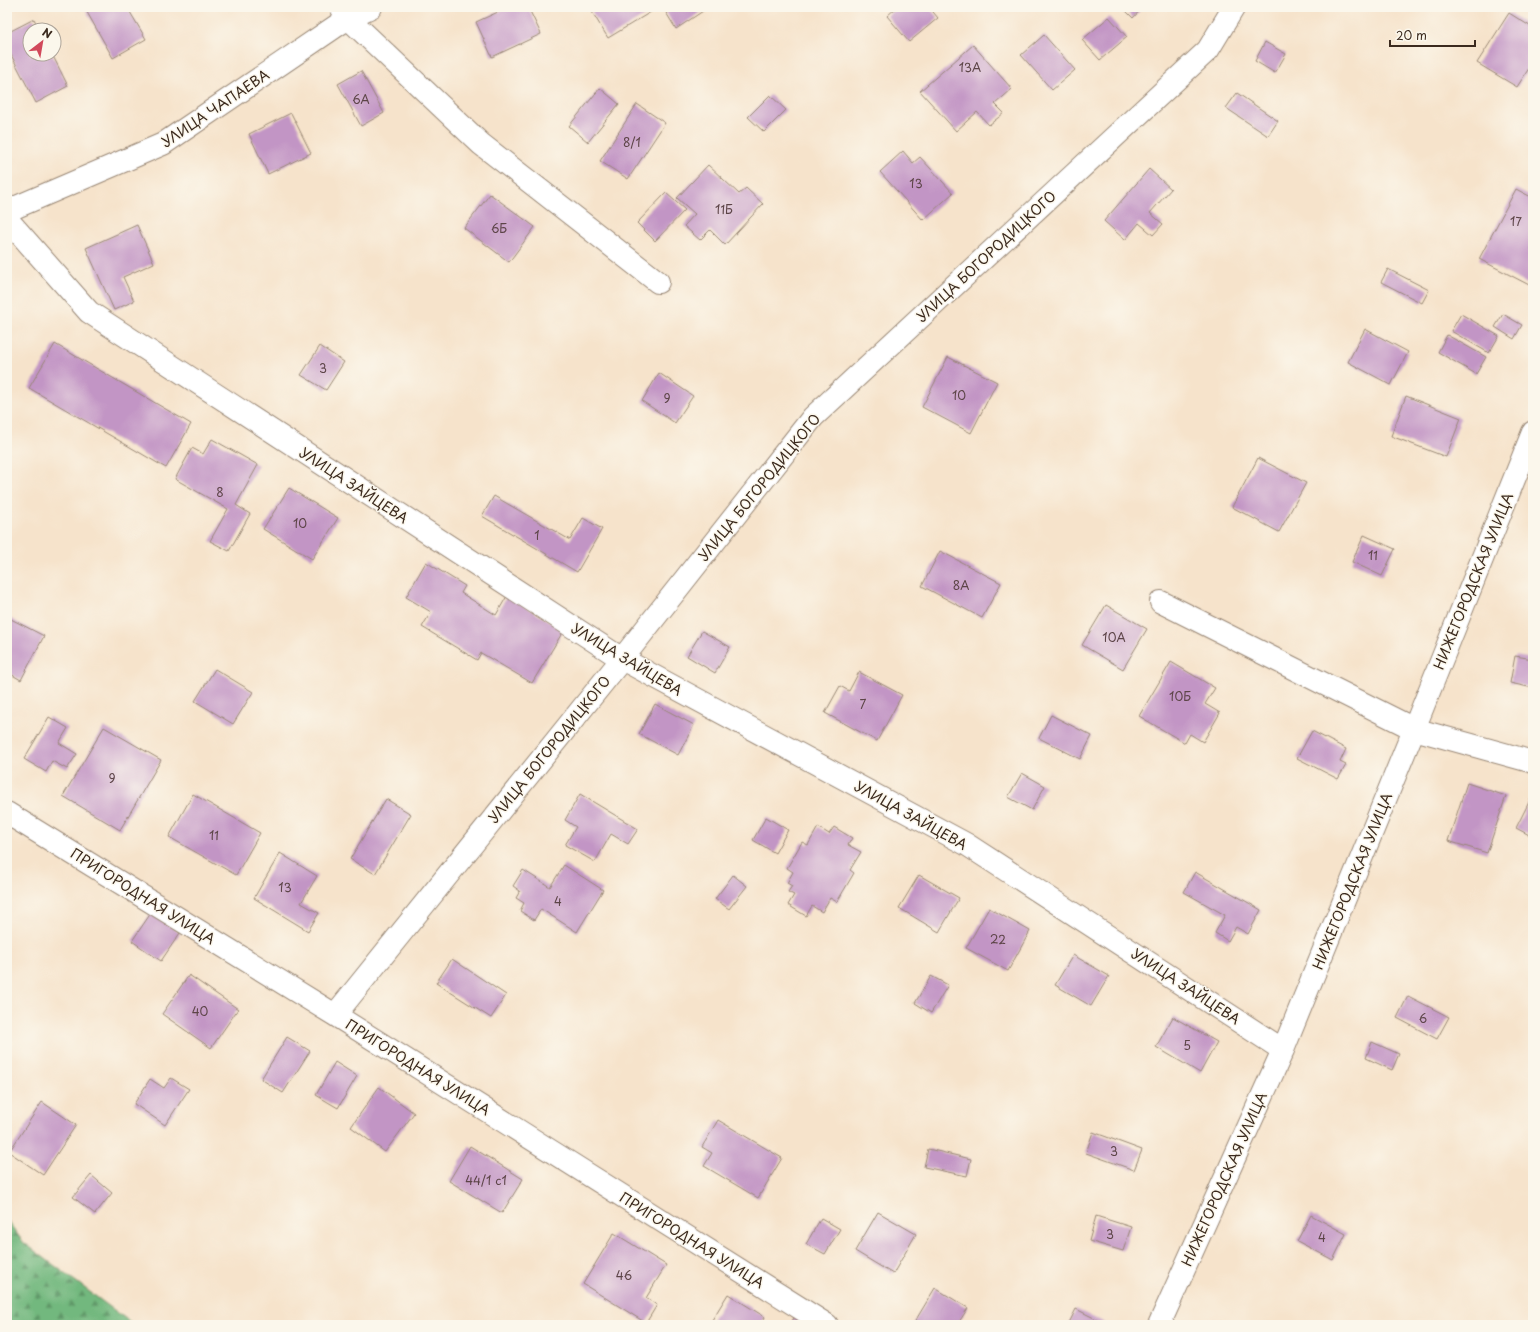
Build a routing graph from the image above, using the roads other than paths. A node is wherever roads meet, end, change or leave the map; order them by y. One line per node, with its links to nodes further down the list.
1 (371, 7): 3 (street, УЛИЦА ЧАПАЕВА)
2 (1234, 7): 9 (street, УЛИЦА БОГОРОДИЦКОГО)
3 (344, 12): 4 (street, УЛИЦА ЧАПАЕВА); 6 (street)
4 (7, 211)
5 (7, 219): 9 (street, УЛИЦА ЗАЙЦЕВА)
6 (658, 282)
7 (1533, 432): 10 (street, НИЖЕГОРОДСКАЯ УЛИЦА)
8 (1162, 602): 10 (street)
9 (622, 659): 13 (street, УЛИЦА БОГОРОДИЦКОГО); 14 (street, УЛИЦА ЗАЙЦЕВА)
10 (1414, 729): 11 (street); 14 (street, НИЖЕГОРОДСКАЯ УЛИЦА)
11 (1533, 762)
12 (7, 813): 13 (street, ПРИГОРОДНАЯ УЛИЦА)
13 (335, 1015): 15 (street, ПРИГОРОДНАЯ УЛИЦА)
14 (1283, 1050): 16 (street, НИЖЕГОРОДСКАЯ УЛИЦА)
15 (827, 1325)
16 (1159, 1325)

